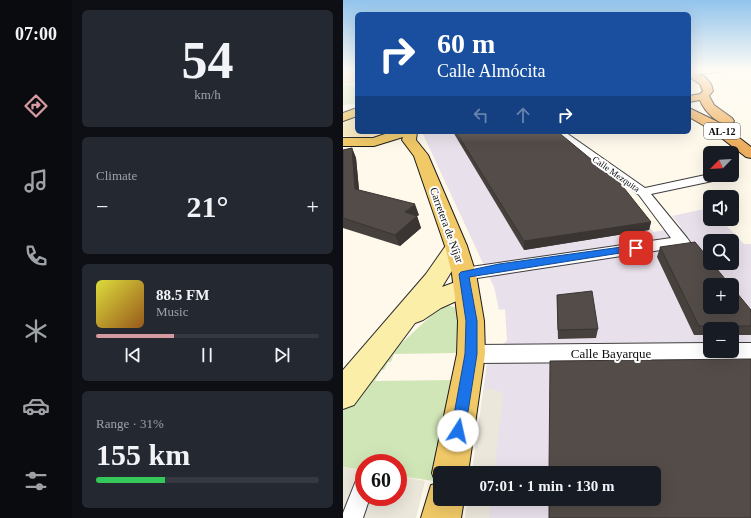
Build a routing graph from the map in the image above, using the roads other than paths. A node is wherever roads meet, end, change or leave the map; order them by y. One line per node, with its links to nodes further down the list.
1 (704, 96): 2 (highway); 6 (highway, AL-12)
2 (691, 99)
3 (355, 113): 5 (main road)
4 (691, 113): 13 (highway, AL-12)
5 (343, 117)
6 (738, 127)
7 (397, 134): 11 (main road)
8 (562, 134): 15 (street, Calle Mezquita)
9 (412, 140): 11 (main road, Carretera de Níjar); 16 (main road, Carretera de Níjar)
10 (343, 142): 11 (main road)
11 (367, 142): 12 (main road)
12 (343, 147)
13 (751, 154)
14 (703, 179): 15 (street)
15 (643, 192): 17 (street, Calle Mezquita)
16 (456, 246): 17 (main road, Carretera de Níjar); 18 (main road)
17 (465, 281): 18 (main road); 20 (main road, Carretera de Níjar)
18 (401, 321): 21 (main road)
19 (751, 352): 20 (street, Calle Bayarque)
20 (471, 354): 22 (main road, Carretera de Níjar)
21 (343, 394)
22 (451, 466)
23 (356, 506): 25 (street)
24 (444, 506): 26 (main road)
25 (352, 518)
26 (441, 518)

